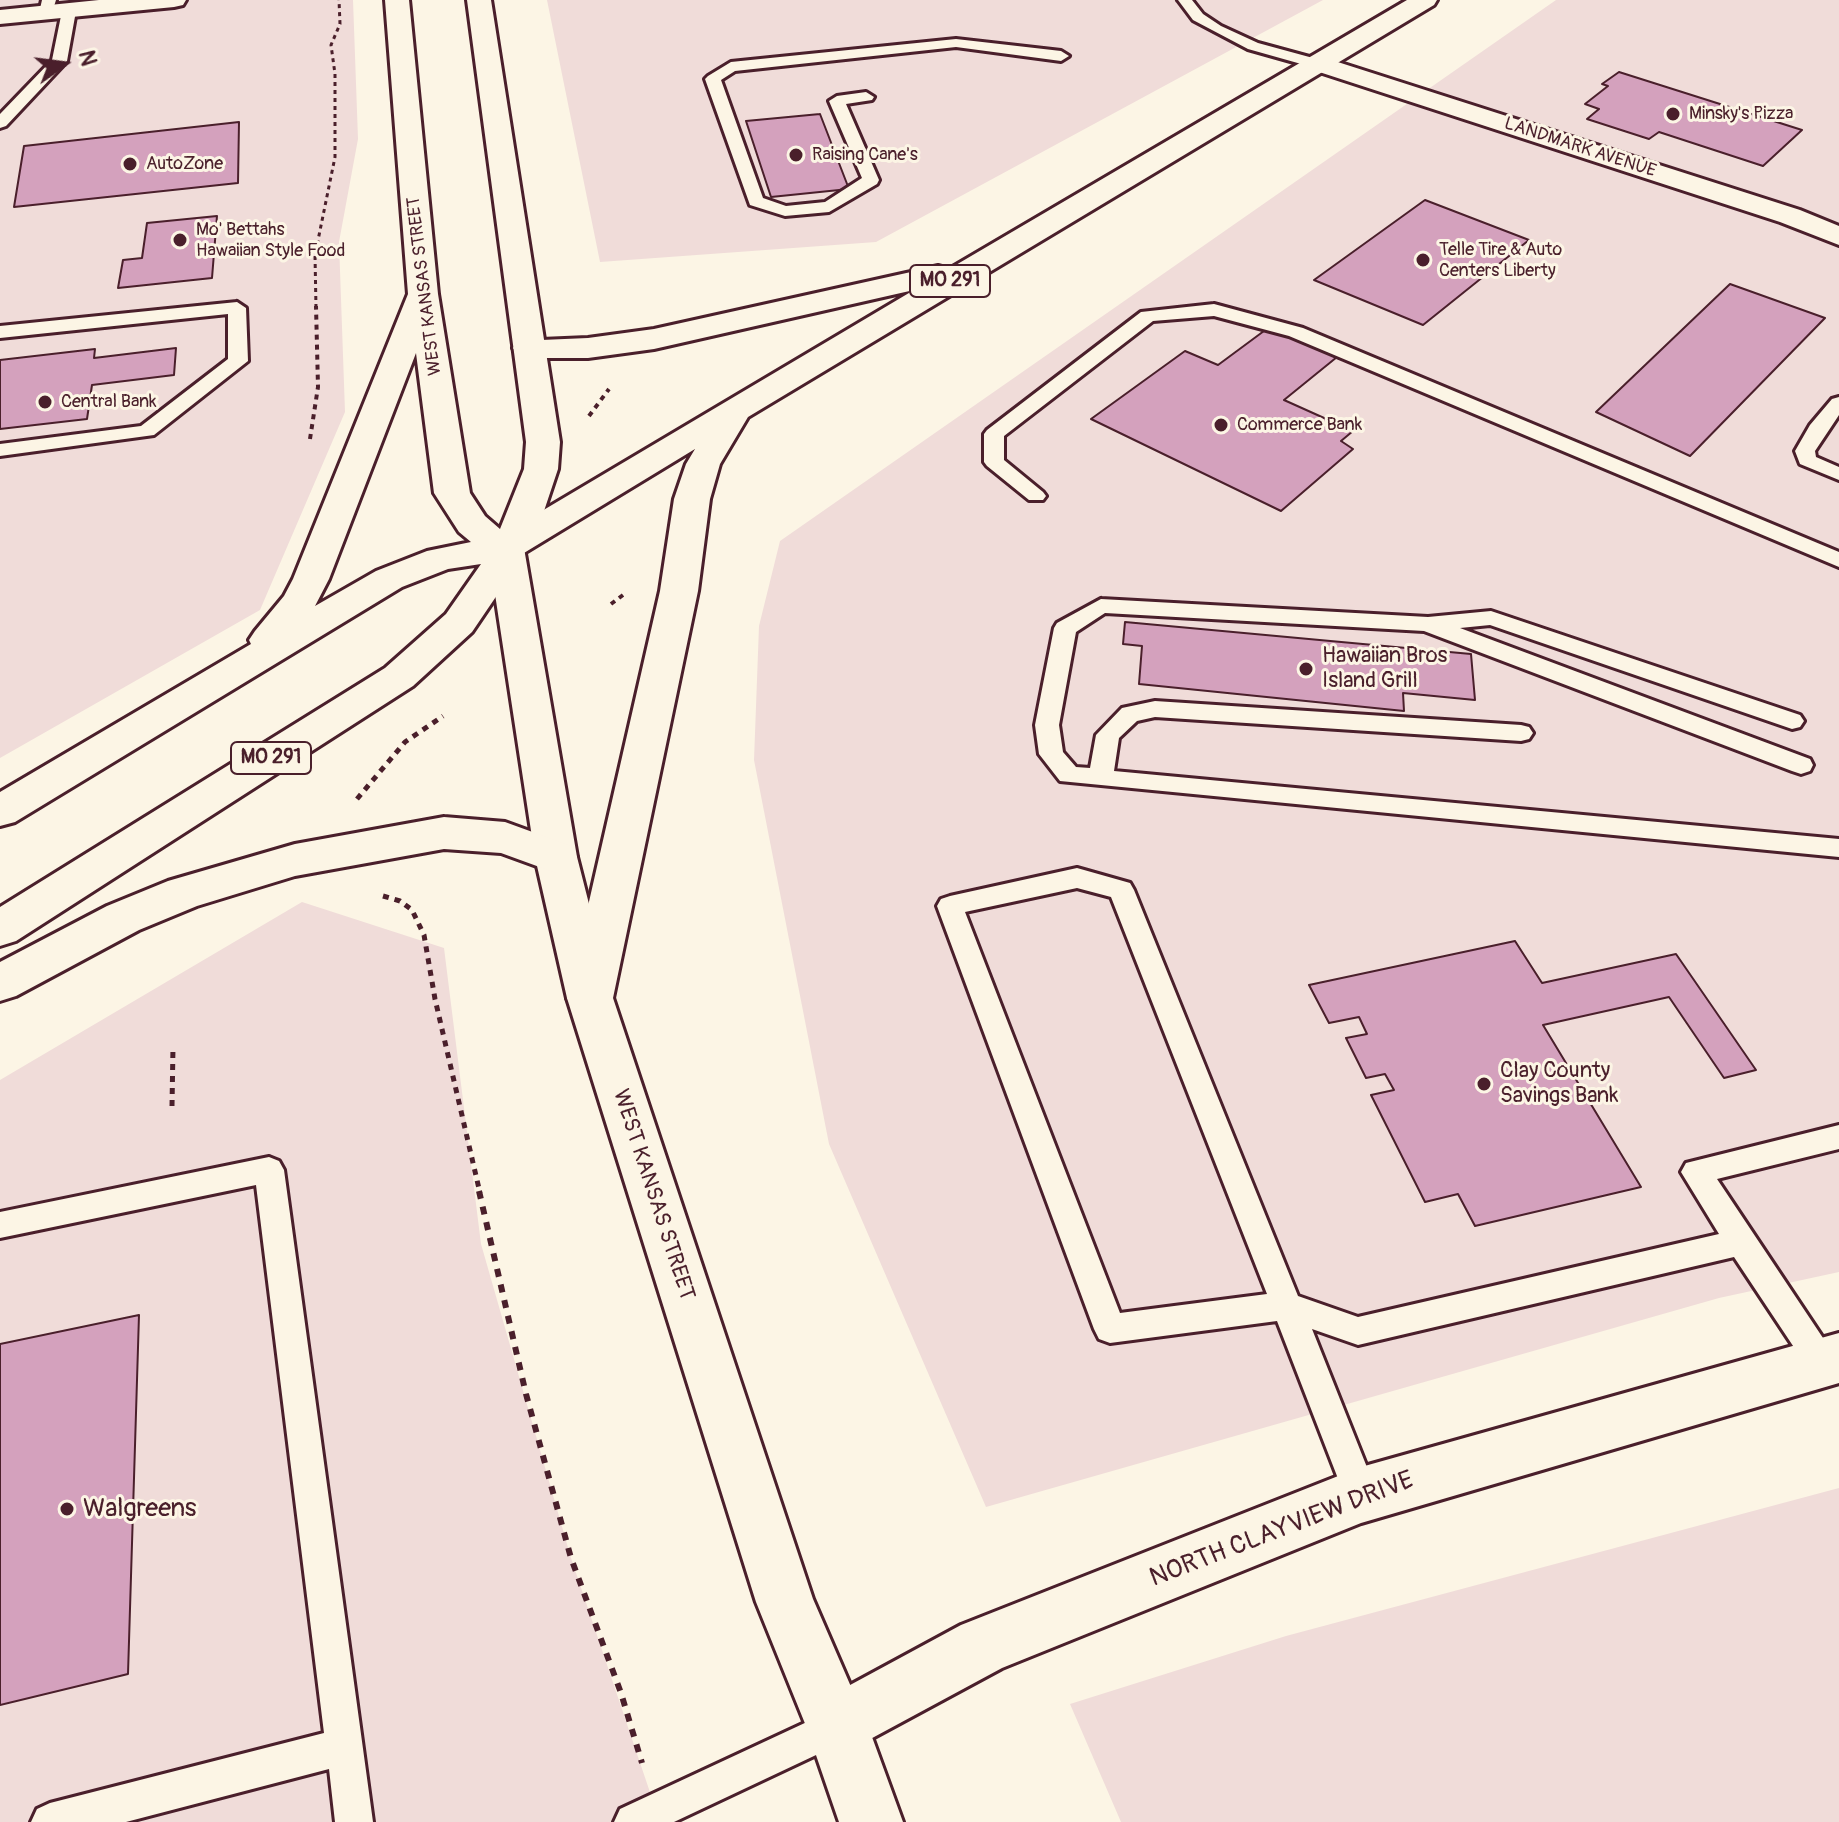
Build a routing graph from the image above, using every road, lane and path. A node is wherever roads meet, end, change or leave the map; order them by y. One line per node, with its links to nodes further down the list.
1 (174, 0): 7 (main road)
2 (339, 0): 20 (path)
3 (397, 0): 15 (main road, WEST KANSAS STREET)
4 (479, 0): 17 (main road)
5 (1185, 0): 10 (lane)
6 (1425, 0): 10 (main road, MO 291)
7 (55, 8): 8 (main road); 12 (lane)
8 (0, 17)
9 (1061, 56): 11 (lane)
10 (1319, 64): 13 (main road, LANDMARK AVENUE); 14 (main road, MO 291)
11 (866, 97)
12 (0, 123)
13 (1839, 236)
14 (975, 266): 17 (main road); 19 (main road, MO 291)
15 (423, 294): 24 (main road, WEST KANSAS STREET); 27 (main road)
16 (0, 332): 21 (lane)
17 (529, 348): 24 (main road)
18 (1839, 403): 22 (lane)
19 (733, 412): 24 (main road, MO 291); 40 (main road)
20 (308, 443)
21 (0, 450)
22 (1839, 474)
23 (1036, 496): 25 (lane)
24 (506, 548): 27 (main road, MO 291); 36 (main road, WEST KANSAS STREET); 38 (main road, MO 291)
25 (1839, 560)
26 (1427, 624): 29 (lane); 31 (lane); 32 (lane)
27 (232, 673): 34 (main road, MO 291)
28 (443, 716): 33 (path)
29 (1792, 721)
30 (1521, 733): 32 (lane)
31 (1801, 765)
32 (1100, 778): 35 (lane)
33 (351, 806)
34 (0, 811)
35 (1839, 848)
36 (556, 857): 39 (main road); 40 (main road, WEST KANSAS STREET)
37 (376, 895): 51 (path)
38 (0, 929)
39 (0, 983)
40 (590, 998): 49 (main road, WEST KANSAS STREET)
41 (173, 1047): 42 (path)
42 (172, 1106)
43 (1839, 1137): 45 (lane)
44 (0, 1225): 50 (lane)
45 (1741, 1242): 46 (lane); 47 (lane)
46 (1287, 1306): 46 (lane); 48 (lane)
47 (1830, 1361): 48 (main road, NORTH CLAYVIEW DRIVE)
48 (1361, 1495): 49 (main road, NORTH CLAYVIEW DRIVE)
49 (837, 1726): 51 (lane); 54 (main road, WEST KANSAS STREET)
50 (344, 1746): 52 (lane); 53 (lane)
51 (645, 1816)
52 (50, 1822)
53 (354, 1822)
54 (871, 1822)

